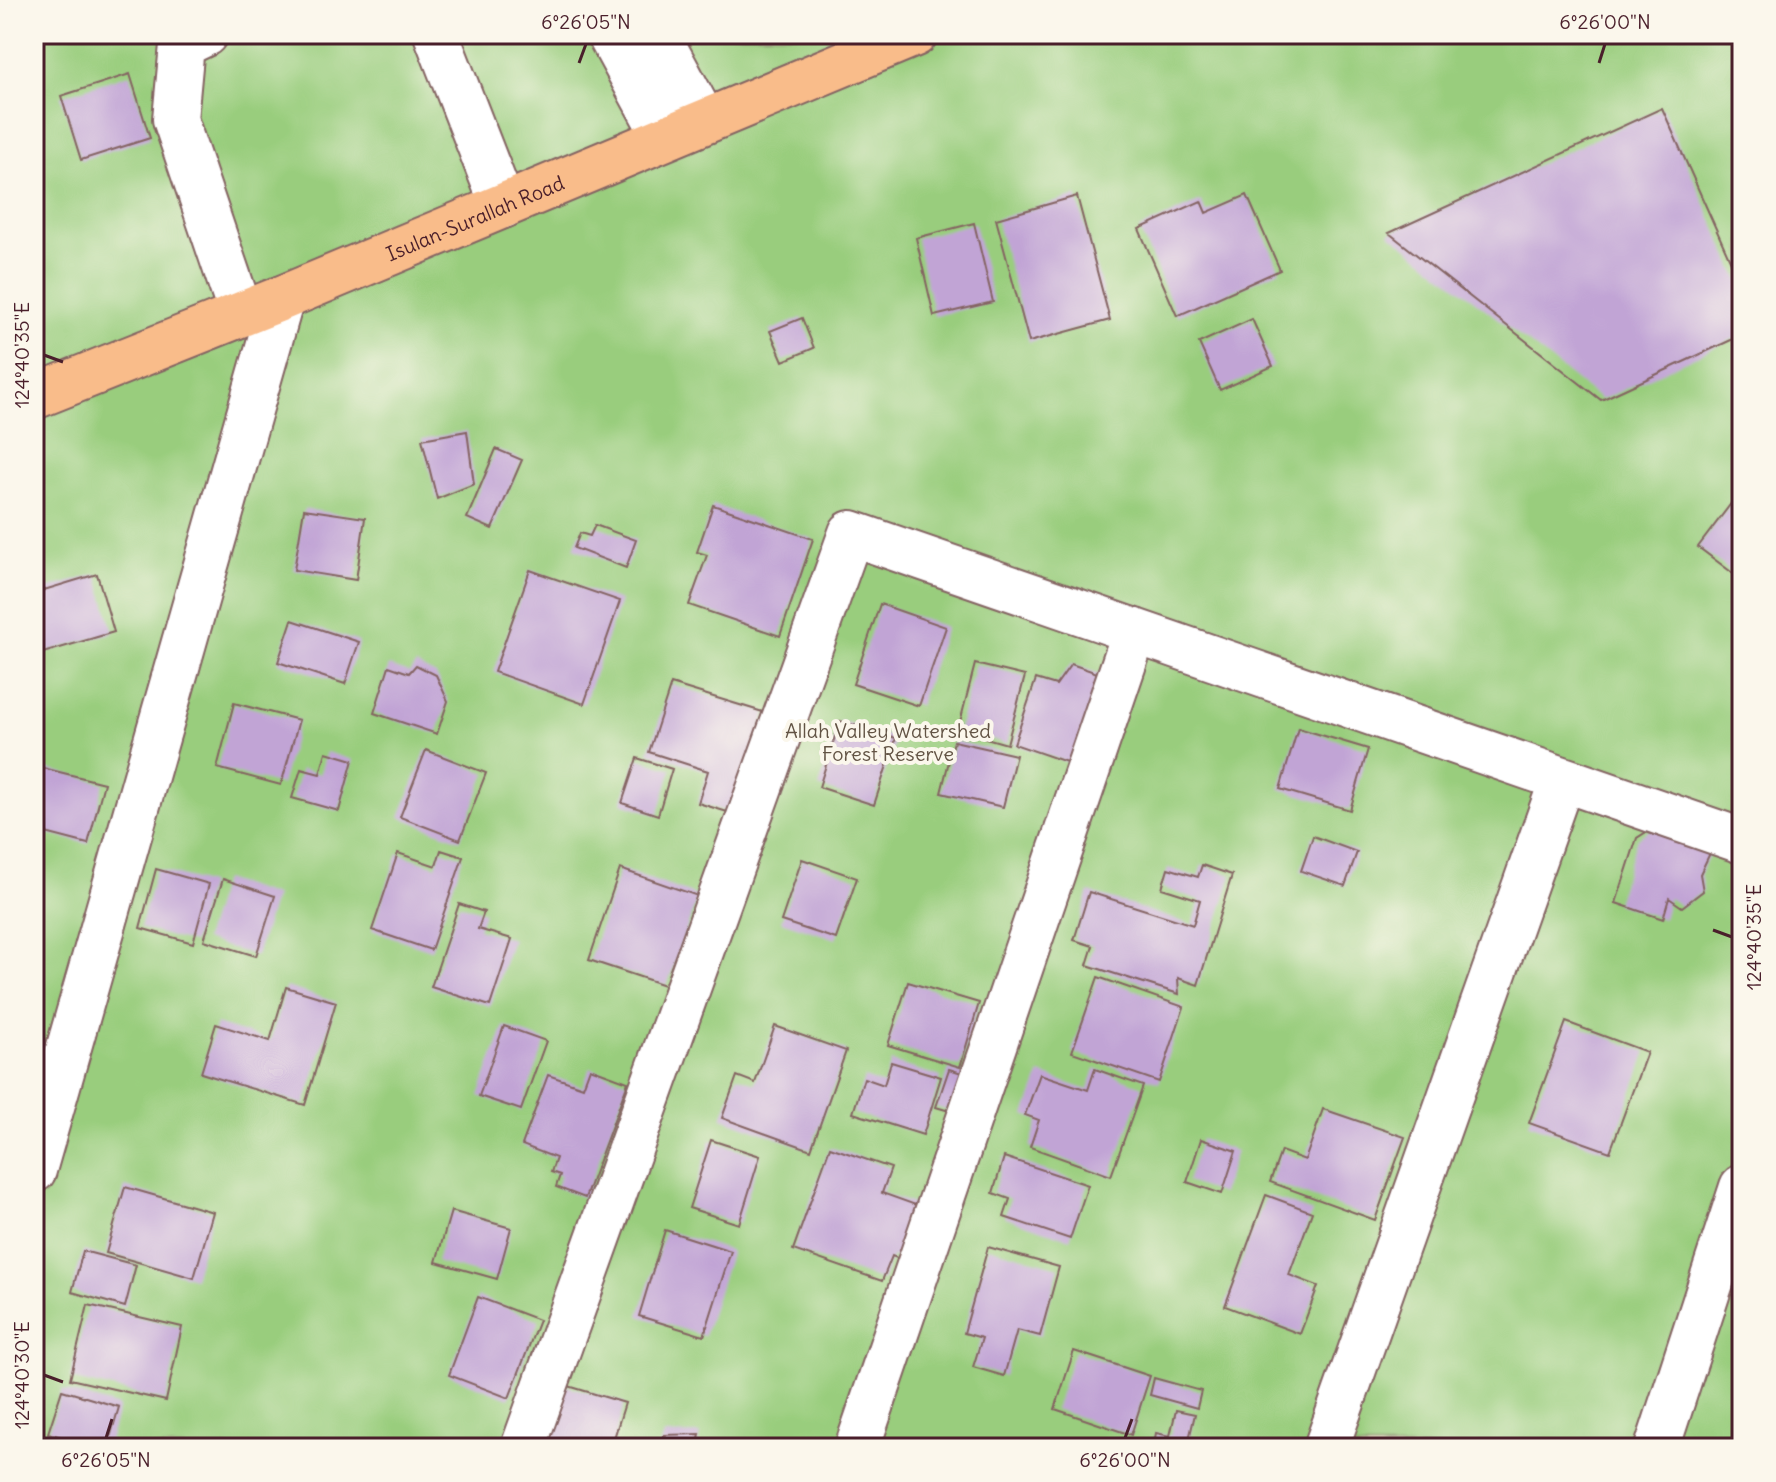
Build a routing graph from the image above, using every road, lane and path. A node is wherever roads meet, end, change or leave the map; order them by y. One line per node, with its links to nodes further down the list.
1 (205, 34): 9 (street)
2 (609, 34): 6 (street)
3 (657, 34): 6 (street)
4 (915, 34): 6 (highway, Isulan-Surallah Road)
5 (450, 38): 7 (street)
6 (685, 129): 7 (highway, Isulan-Surallah Road)
7 (503, 206): 8 (highway, Isulan-Surallah Road)
8 (282, 298): 9 (highway, Isulan-Surallah Road); 14 (street)
9 (241, 314): 10 (highway, Isulan-Surallah Road)
10 (34, 397)
11 (1135, 631): 12 (street); 16 (street); 17 (street)
12 (1562, 780): 13 (street); 18 (street)
13 (1742, 841)
14 (34, 1170)
15 (1742, 1187): 19 (street)
16 (523, 1448)
17 (857, 1448)
18 (1326, 1448)
19 (1657, 1448)

